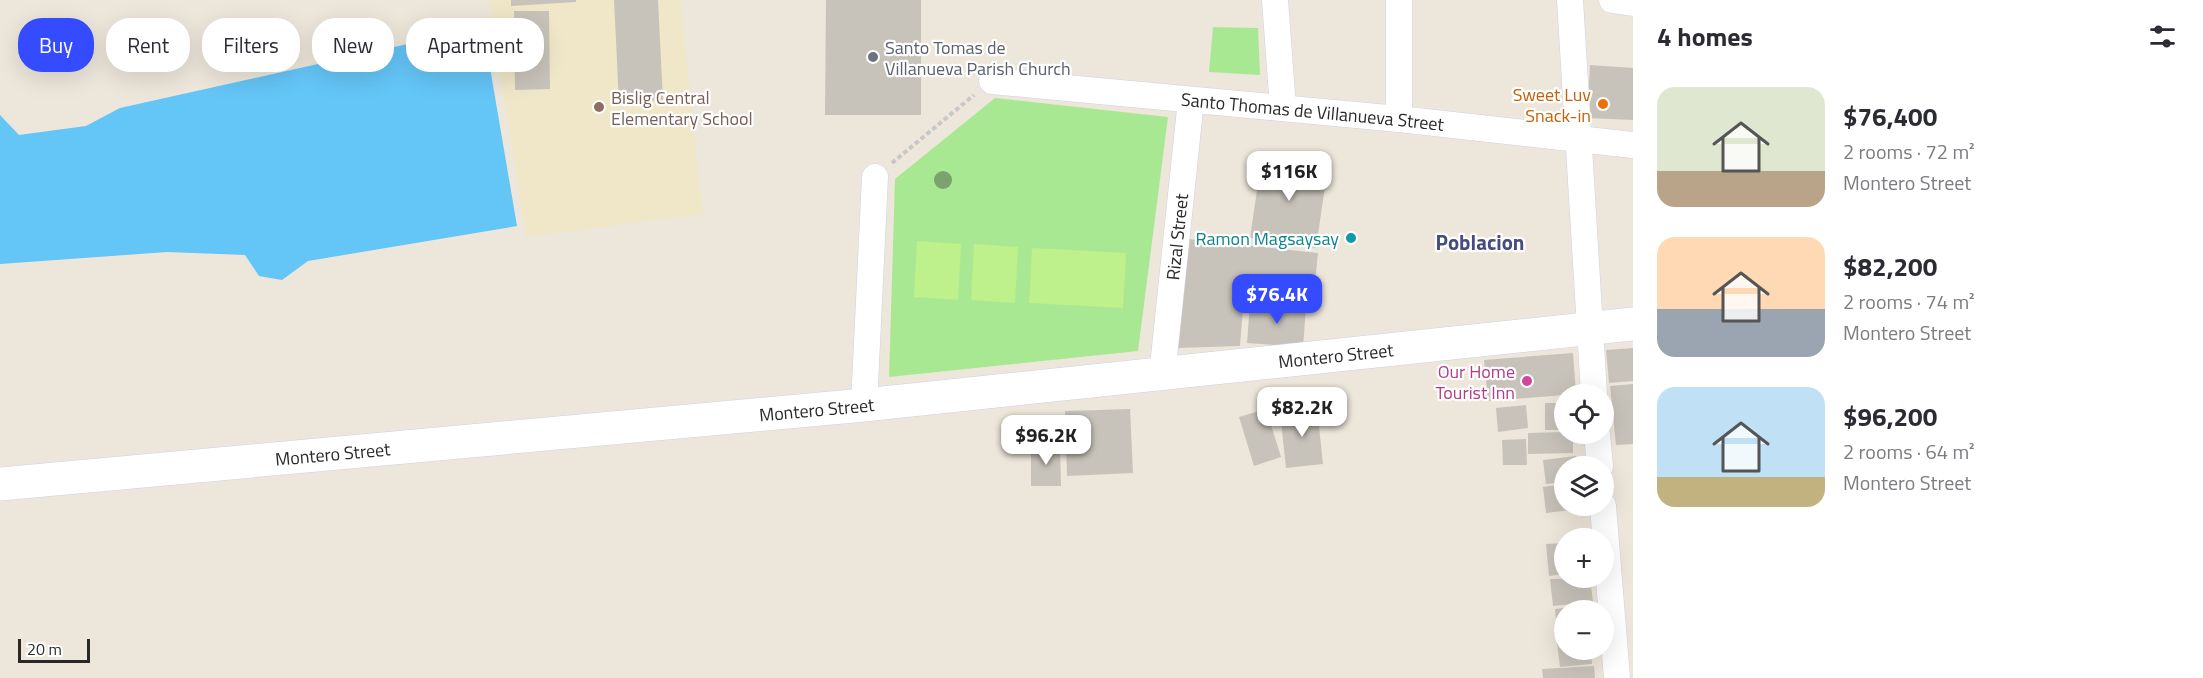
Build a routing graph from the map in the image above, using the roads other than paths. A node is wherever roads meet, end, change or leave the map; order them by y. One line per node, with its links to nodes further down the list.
1 (1275, 0): 8 (street)
2 (1399, 0): 9 (street)
3 (1570, 0): 10 (street)
4 (1612, 0): 5 (street)
5 (1633, 3)
6 (992, 81): 7 (street, Santo Thomas de Villanueva Street)
7 (1191, 100): 8 (street, Santo Thomas de Villanueva Street); 15 (street, Rizal Street)
8 (1283, 108): 9 (street, Santo Thomas de Villanueva Street)
9 (1399, 119): 10 (street, Santo Thomas de Villanueva Street)
10 (1576, 139): 11 (street, Santo Thomas de Villanueva Street); 14 (street)
11 (1633, 145)
12 (875, 177): 17 (street)
13 (1633, 324): 14 (street, Montero Street)
14 (1589, 329): 15 (street, Montero Street); 16 (street)
15 (1162, 375): 17 (street, Montero Street)
16 (1593, 384)
17 (864, 405): 18 (street, Montero Street)
18 (0, 484)
19 (1604, 516): 20 (street)
20 (1617, 678)

